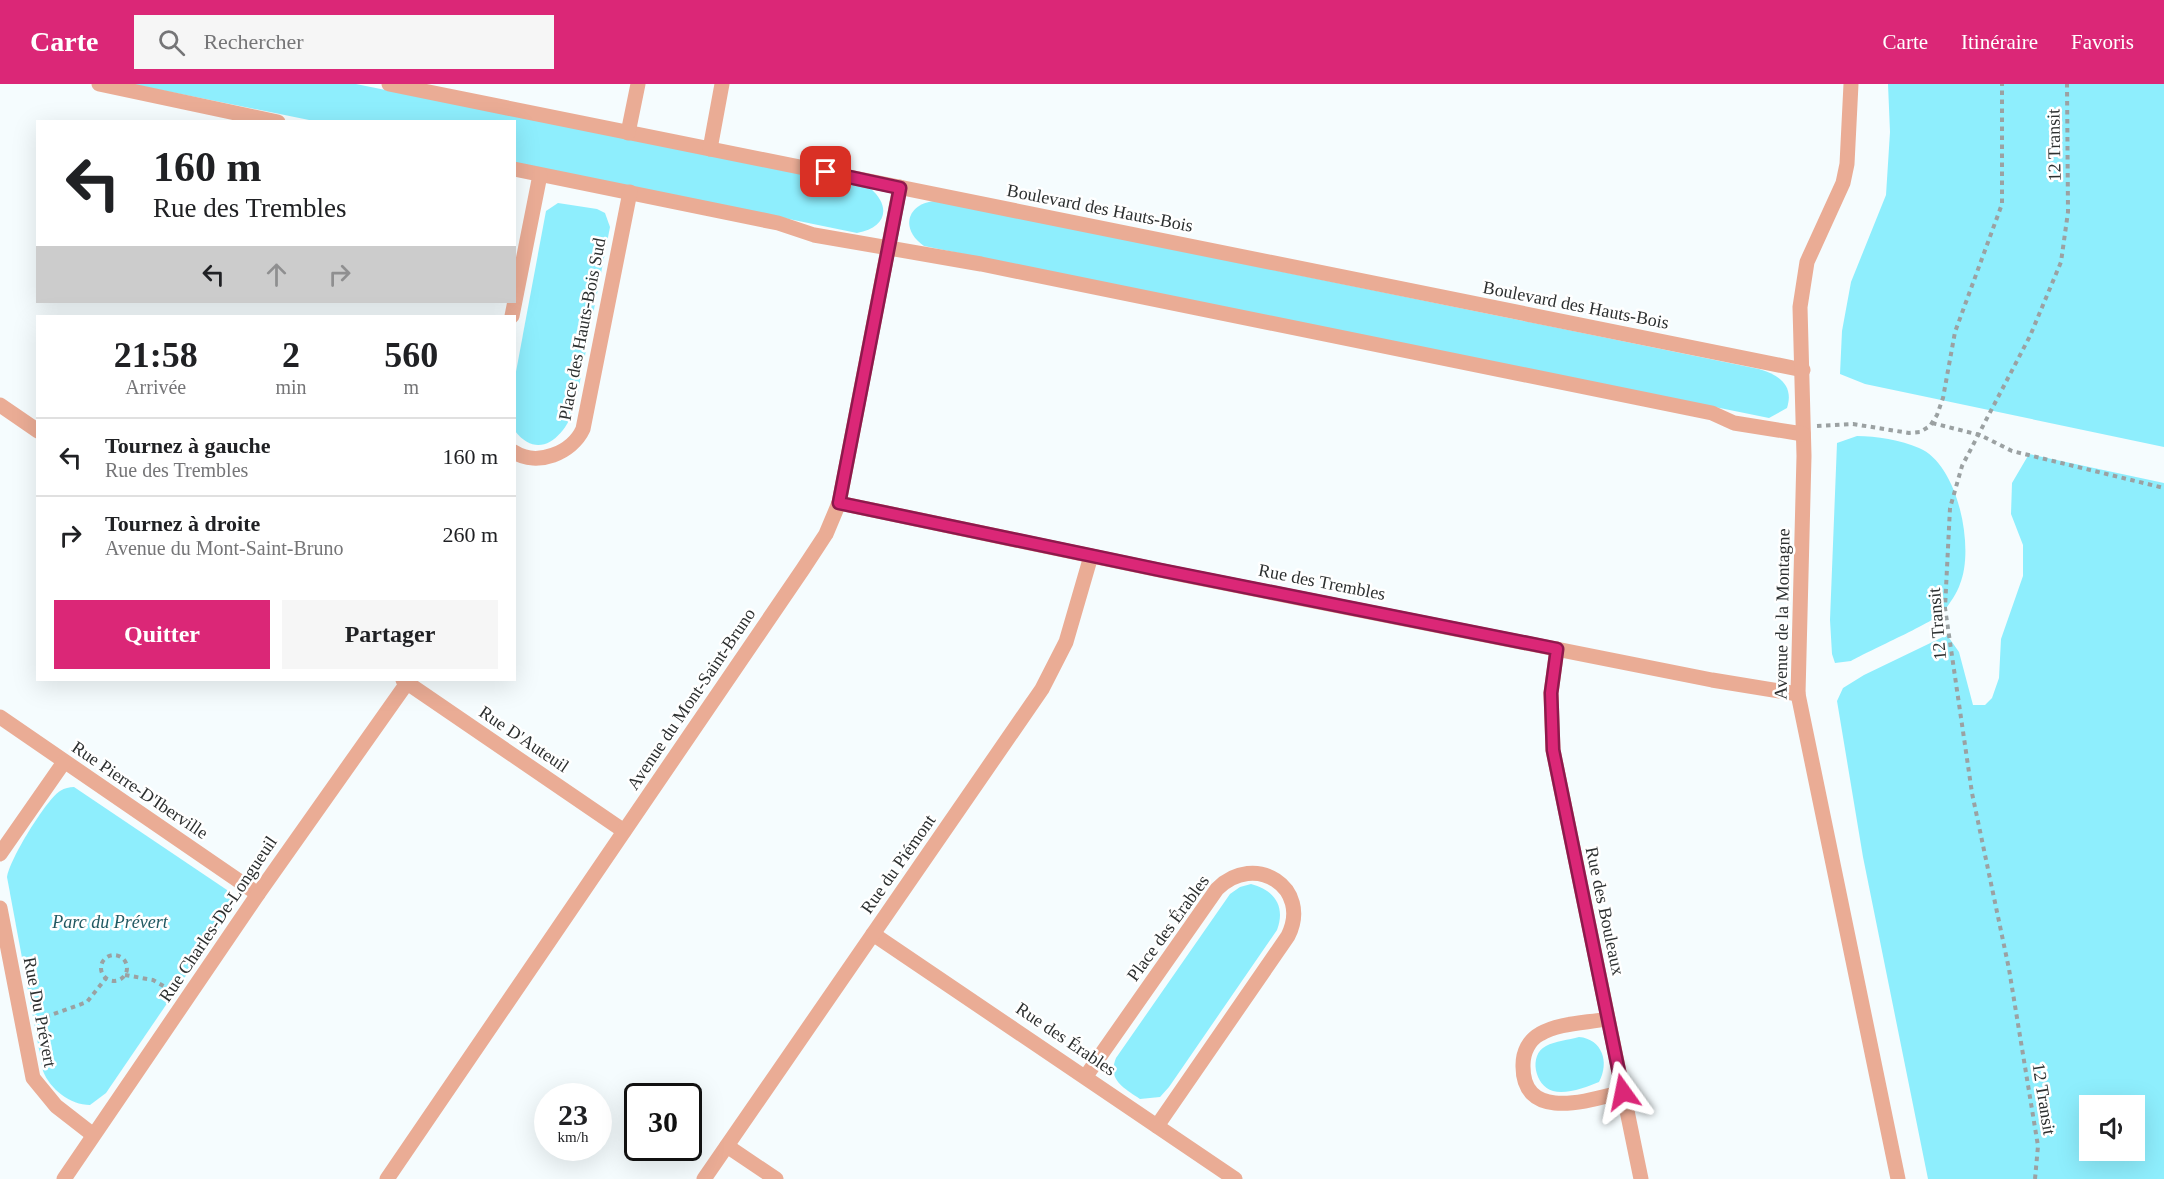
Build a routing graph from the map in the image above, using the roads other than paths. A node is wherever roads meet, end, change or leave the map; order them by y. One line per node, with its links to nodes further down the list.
1 (99, 84): 6 (street)
2 (389, 84): 7 (street, Boulevard des Hauts-Bois)
3 (638, 84): 7 (street)
4 (722, 84): 8 (street)
5 (1851, 84): 15 (street, Avenue de la Montagne)
6 (269, 120)
7 (628, 132): 8 (street, Boulevard des Hauts-Bois)
8 (710, 149): 11 (street, Boulevard des Hauts-Bois)
9 (516, 170): 10 (street)
10 (540, 175): 12 (street); 14 (street)
11 (900, 188): 13 (street, Avenue du Mont-Saint-Bruno); 15 (street, Boulevard des Hauts-Bois)
12 (630, 192): 13 (street); 19 (street, Place des Hauts-Bois Sud)
13 (889, 250): 18 (street); 20 (street, Avenue du Mont-Saint-Bruno)
14 (516, 296)
15 (1803, 370): 18 (street, Avenue de la Montagne)
16 (0, 405): 17 (street)
17 (36, 430)
18 (1803, 434): 24 (street, Avenue de la Montagne)
19 (516, 452)
20 (839, 503): 21 (street, Rue des Trembles); 27 (street, Avenue du Mont-Saint-Bruno)
21 (1091, 556): 22 (street, Rue des Trembles); 31 (street, Rue du Piémont)
22 (1557, 649): 24 (street, Rue des Trembles); 32 (street, Rue des Bouleaux)
23 (405, 681): 27 (street, Rue D'Auteuil); 29 (street, Rue Charles-De-Longueuil)
24 (1798, 694): 44 (street, Avenue de la Montagne)
25 (0, 717): 26 (street, Rue Pierre-D'Iberville)
26 (64, 762): 28 (street); 29 (street, Rue Pierre-D'Iberville)
27 (624, 831): 39 (street, Avenue du Mont-Saint-Bruno)
28 (0, 854)
29 (258, 894): 36 (street, Rue Charles-De-Longueuil)
30 (0, 908): 36 (street, Rue Du Prévert)
31 (873, 934): 33 (street, Rue des Érables); 37 (street, Rue du Piémont)
32 (1607, 1019): 34 (street, Rue des Bouleaux); 34 (street)
33 (1086, 1076): 35 (street, Rue des Érables); 35 (street, Place des Érables)
34 (1623, 1092): 43 (street, Rue des Bouleaux)
35 (1157, 1126): 42 (street, Rue des Érables)
36 (92, 1134): 38 (street, Rue Charles-De-Longueuil)
37 (727, 1146): 40 (street, Rue du Piémont); 41 (street)
38 (64, 1179)
39 (387, 1179)
40 (704, 1179)
41 (776, 1179)
42 (1235, 1179)
43 (1641, 1179)
44 (1898, 1179)

